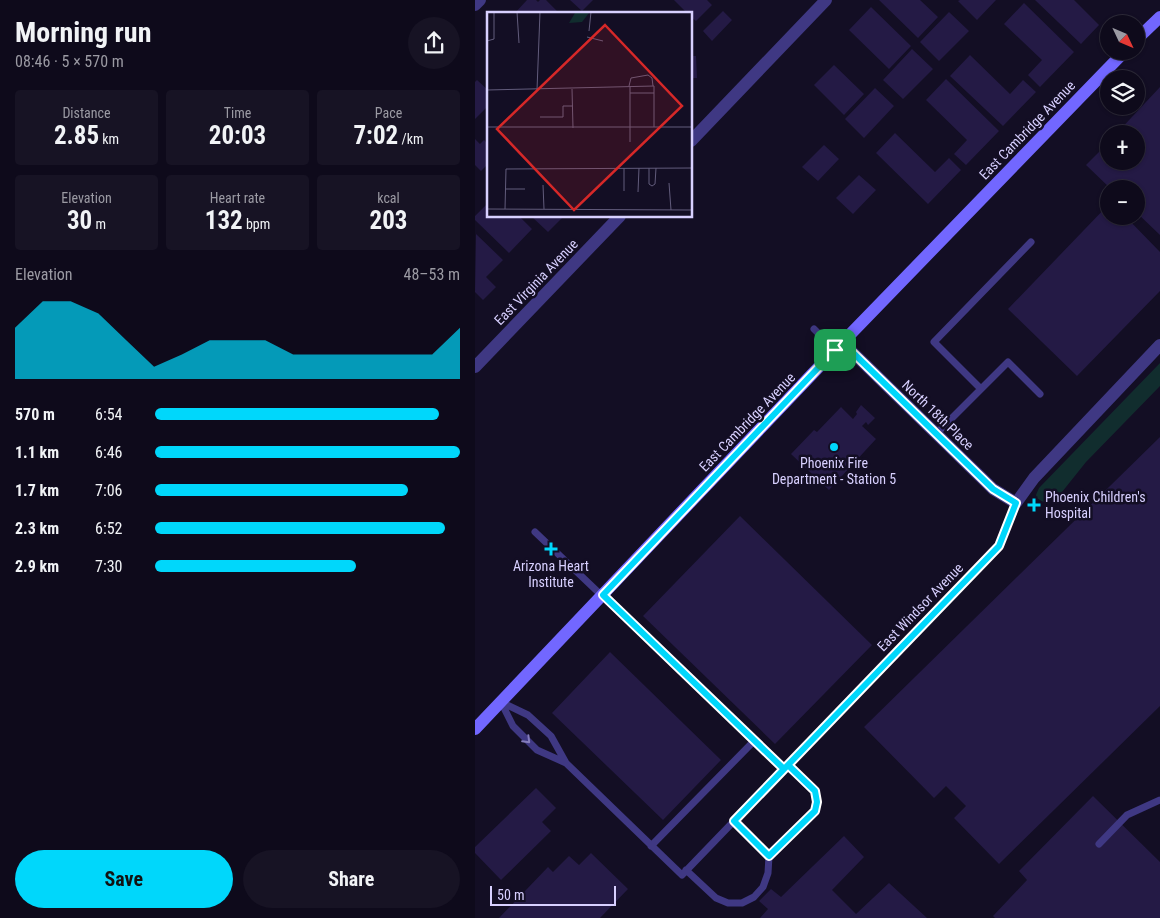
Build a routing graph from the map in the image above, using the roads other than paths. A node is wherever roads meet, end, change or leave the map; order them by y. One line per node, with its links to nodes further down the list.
1 (480, 0): 3 (street)
2 (826, 0): 7 (street)
3 (475, 5)
4 (1160, 17): 5 (street)
5 (1145, 31)
6 (1116, 60): 12 (street, East Cambridge Avenue)
7 (693, 139)
8 (618, 218): 13 (street, East Virginia Avenue)
9 (1031, 242): 14 (lane)
10 (814, 329): 12 (lane)
11 (1160, 346): 17 (street, East Windsor Avenue)
12 (839, 347): 16 (street, North 18th Place); 19 (street, East Cambridge Avenue)
13 (475, 368)
14 (981, 388): 15 (lane); 16 (lane)
15 (1040, 394)
16 (936, 434): 17 (street, North 18th Place)
17 (1016, 503): 24 (lane, East Windsor Avenue)
18 (535, 532): 19 (lane)
19 (603, 595): 20 (street, East Cambridge Avenue); 22 (lane)
20 (501, 702): 21 (street, East Cambridge Avenue); 23 (lane); 23 (lane, one-way to 23)
21 (475, 729)
22 (754, 741): 24 (lane); 28 (lane)
23 (566, 763): 28 (lane)
24 (786, 767): 26 (lane, East Windsor Avenue); 29 (lane)
25 (1160, 800): 27 (lane)
26 (734, 821): 29 (lane); 30 (lane, East Windsor Avenue)
27 (1099, 844)
28 (651, 846): 30 (lane)
29 (769, 856): 30 (lane)
30 (684, 873)

